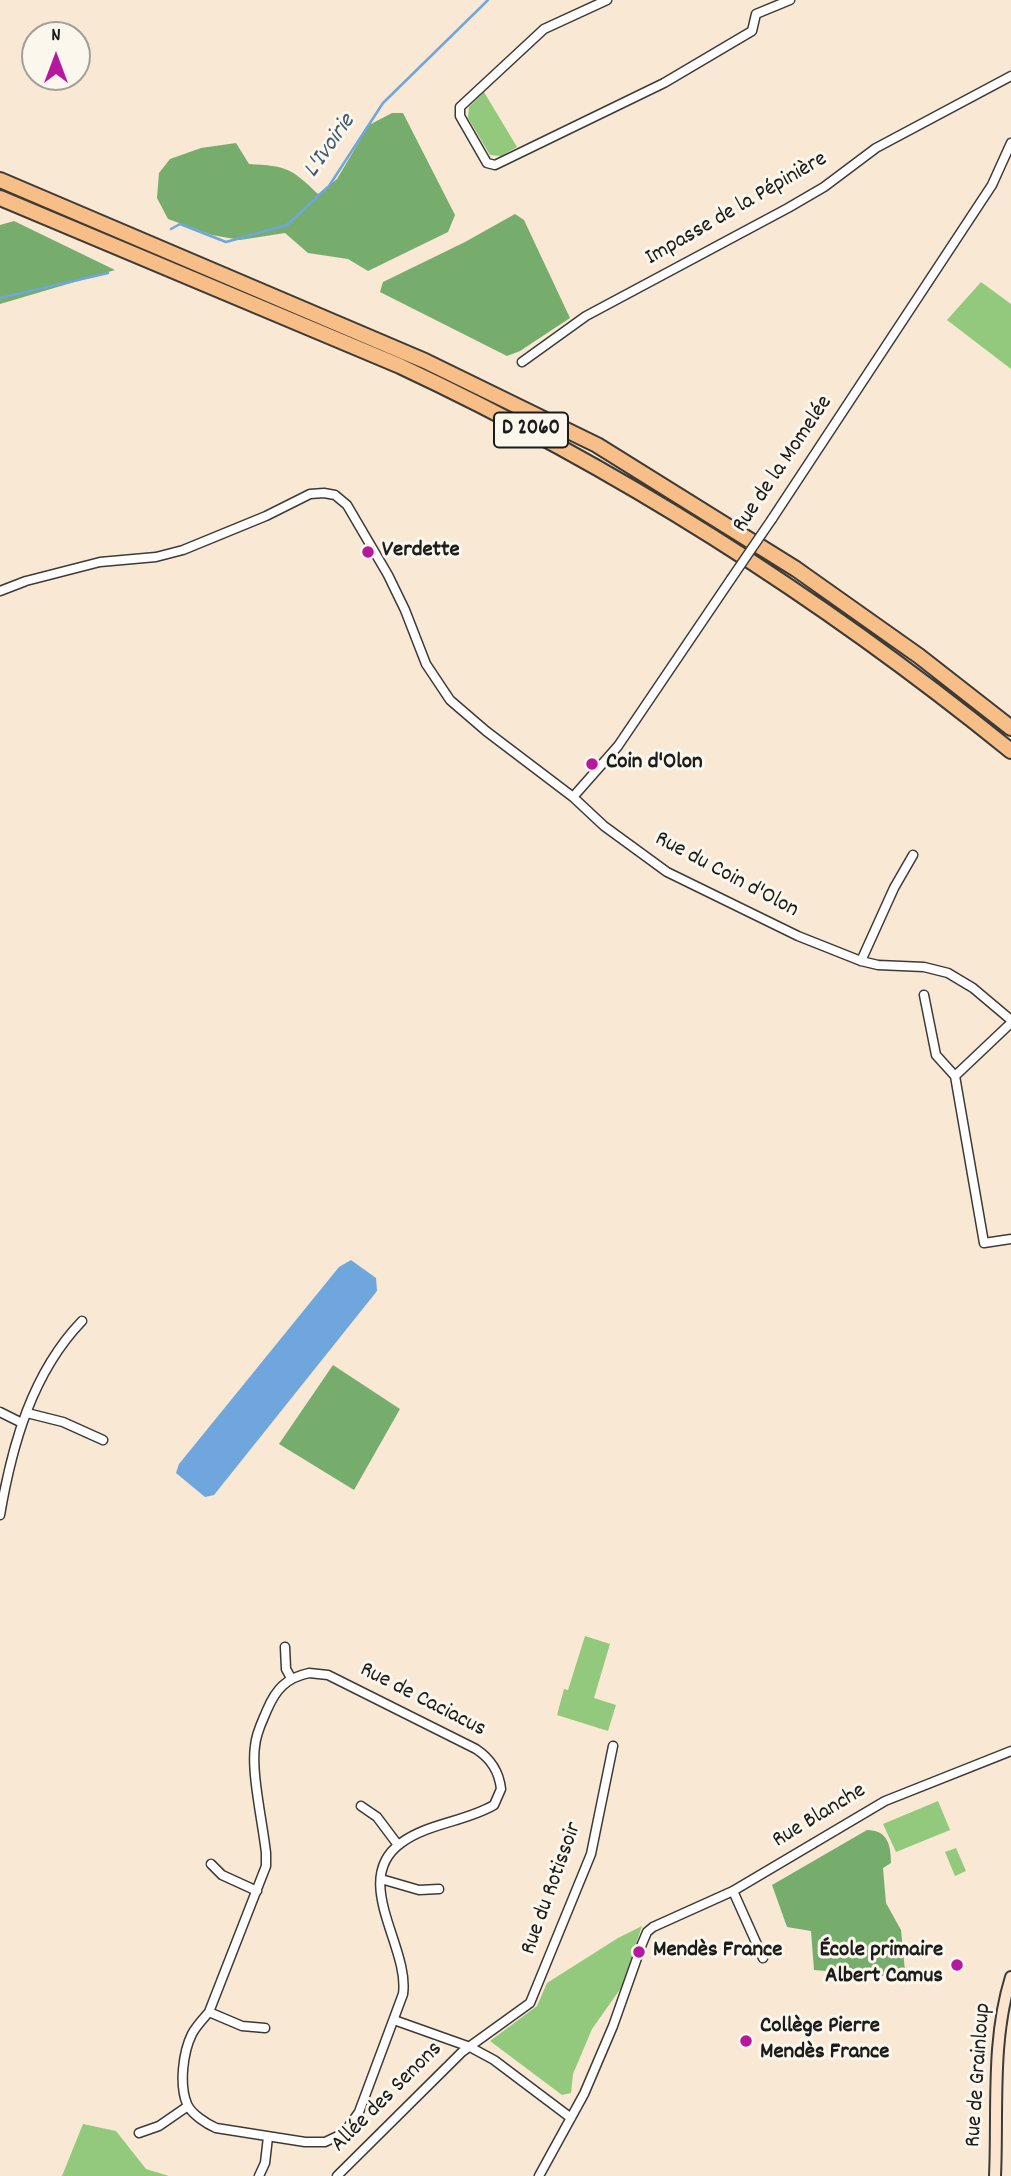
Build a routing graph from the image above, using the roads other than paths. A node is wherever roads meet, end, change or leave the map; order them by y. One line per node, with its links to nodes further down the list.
1 (607, 0): 2 (street)
2 (790, 0)
3 (1011, 76): 7 (street, Impasse de la Pépinière)
4 (1011, 143): 11 (street, Rue de la Momelée, bridge)
5 (0, 180): 9 (highway, D 2060)
6 (0, 198): 10 (highway, D 2060)
7 (522, 362)
8 (0, 591): 11 (street, Rue du Coin d'Olon)
9 (1011, 728)
10 (1011, 751)
11 (573, 797): 13 (street, Rue du Coin d'Olon)
12 (913, 855): 13 (street)
13 (861, 961): 15 (street, Rue du Coin d'Olon)
14 (924, 995): 16 (street)
15 (1011, 1022): 16 (street)
16 (955, 1076): 17 (street)
17 (1011, 1238)
18 (82, 1321): 20 (street)
19 (0, 1412): 21 (street)
20 (27, 1413): 21 (street); 22 (street)
21 (22, 1423): 23 (street)
22 (103, 1440)
23 (0, 1515)
24 (285, 1647): 25 (street)
25 (291, 1678): 29 (street, Rue de Caciacus); 33 (street)
26 (613, 1745): 40 (street, Rue du Rotissoir)
27 (1011, 1751): 34 (street, Rue Blanche)
28 (361, 1806): 29 (street)
29 (398, 1844): 31 (street)
30 (211, 1864): 33 (street)
31 (381, 1879): 32 (street); 38 (street)
32 (439, 1889)
33 (257, 1891): 37 (street)
34 (733, 1891): 35 (street); 42 (street, Rue Blanche)
35 (763, 1958)
36 (1011, 1977): 48 (street, Rue de Grainloup)
37 (209, 2012): 39 (street); 41 (street)
38 (394, 2021): 40 (street); 44 (street)
39 (265, 2028)
40 (470, 2047): 42 (street, Allée des Senons); 46 (street, Allée des Senons)
41 (187, 2106): 43 (street); 44 (street)
42 (571, 2118): 47 (street)
43 (139, 2133)
44 (268, 2137): 45 (street)
45 (259, 2176)
46 (337, 2176)
47 (540, 2176)
48 (995, 2176)

